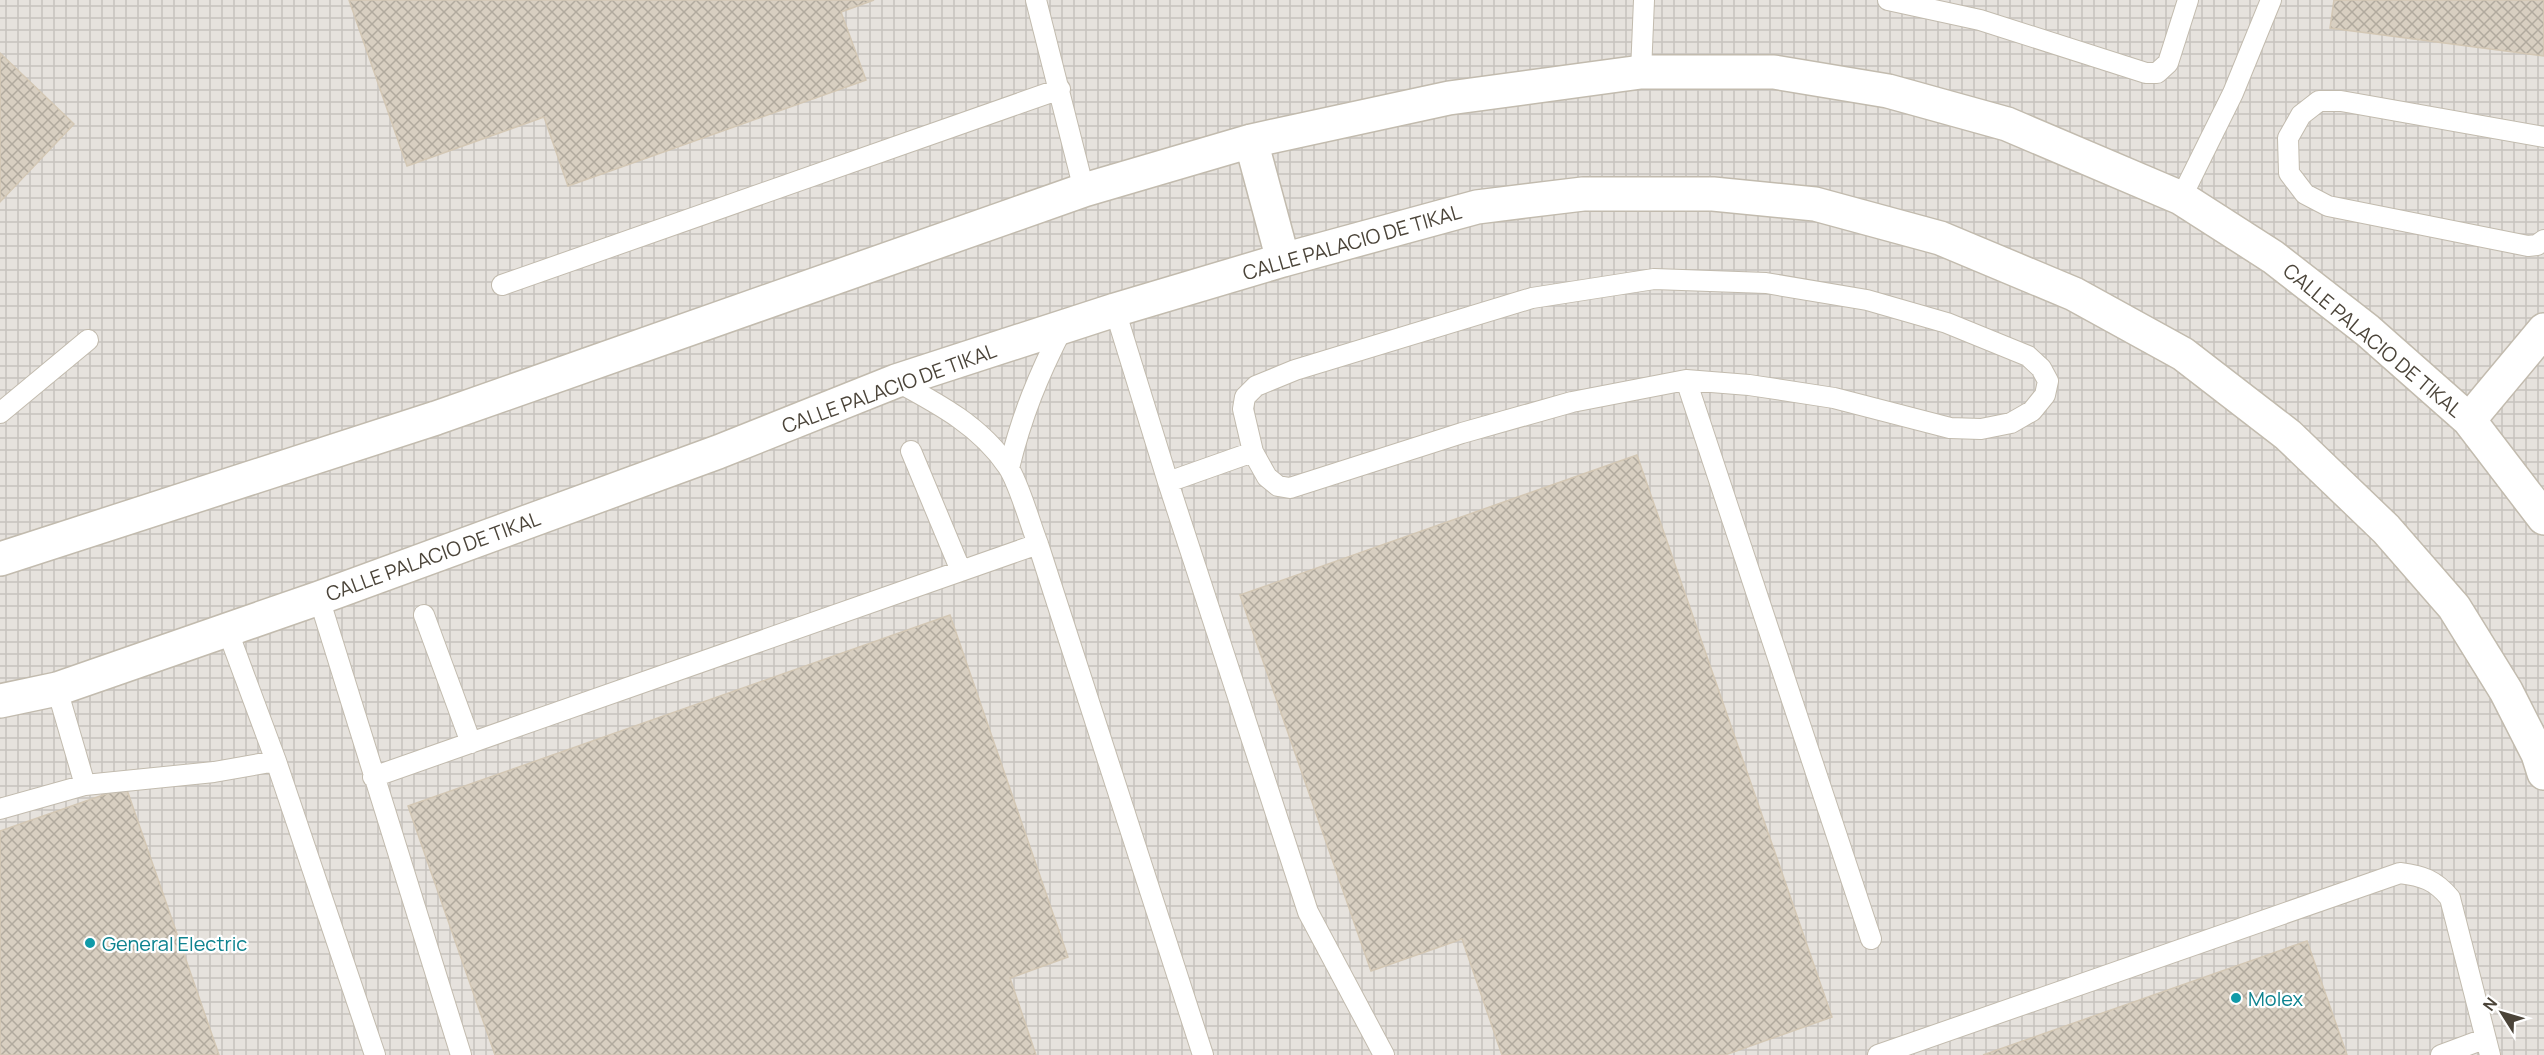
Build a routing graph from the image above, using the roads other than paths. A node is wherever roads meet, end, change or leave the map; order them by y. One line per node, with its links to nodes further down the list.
1 (1036, 0): 7 (lane)
2 (1644, 0): 6 (lane)
3 (1888, 0): 4 (lane)
4 (2188, 0)
5 (2271, 0): 11 (lane)
6 (1641, 72): 9 (street, CALLE PALACIO DE TIKAL); 11 (street, CALLE PALACIO DE TIKAL)
7 (1060, 89): 10 (lane); 14 (lane)
8 (2544, 137): 12 (lane)
9 (1251, 141): 10 (street, CALLE PALACIO DE TIKAL); 13 (street)
10 (1084, 190): 29 (street, CALLE PALACIO DE TIKAL)
11 (2181, 198): 22 (street, CALLE PALACIO DE TIKAL)
12 (2544, 240)
13 (1283, 260): 15 (street, CALLE PALACIO DE TIKAL); 38 (street, CALLE PALACIO DE TIKAL)
14 (502, 285)
15 (1115, 310): 16 (street, CALLE PALACIO DE TIKAL); 26 (lane)
16 (1063, 327): 20 (street, CALLE PALACIO DE TIKAL); 25 (lane)
17 (2544, 330): 22 (street)
18 (88, 340): 21 (lane)
19 (1686, 380): 24 (lane); 24 (lane); 42 (lane)
20 (896, 381): 25 (lane); 31 (street, CALLE PALACIO DE TIKAL)
21 (0, 413)
22 (2469, 420): 27 (street, CALLE PALACIO DE TIKAL)
23 (911, 451): 30 (lane)
24 (1253, 452): 26 (lane)
25 (1009, 468): 28 (lane)
26 (1168, 482): 47 (lane)
27 (2544, 518)
28 (1038, 544): 30 (lane); 46 (lane)
29 (0, 558)
30 (961, 571): 36 (lane)
31 (319, 598): 33 (street, CALLE PALACIO DE TIKAL); 39 (lane)
32 (424, 615): 36 (lane)
33 (227, 629): 34 (street, CALLE PALACIO DE TIKAL); 37 (lane)
34 (57, 689): 35 (street, CALLE PALACIO DE TIKAL); 40 (lane)
35 (0, 701)
36 (471, 743): 39 (lane)
37 (276, 761): 40 (lane); 44 (lane)
38 (2544, 773)
39 (373, 777): 45 (lane)
40 (85, 785): 41 (lane)
41 (0, 809)
42 (1871, 939)
43 (2487, 1047): 48 (lane); 49 (lane)
44 (375, 1055)
45 (461, 1055)
46 (1203, 1055)
47 (1384, 1055)
48 (1878, 1055)
49 (2440, 1055)

